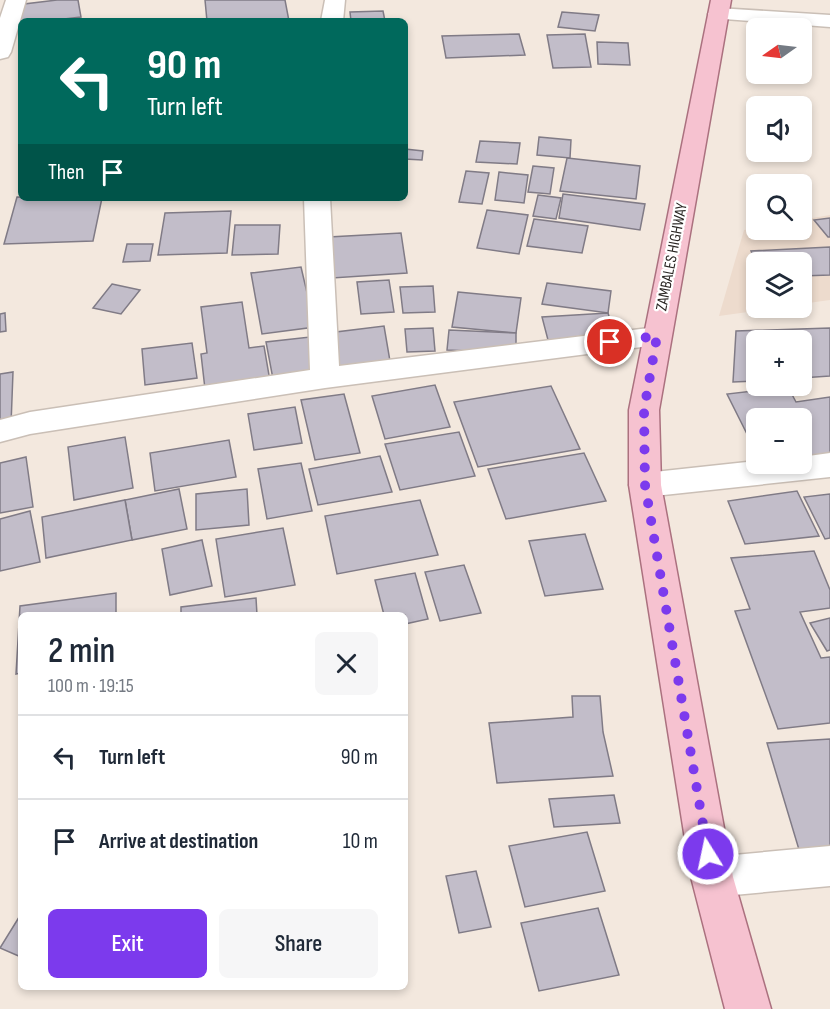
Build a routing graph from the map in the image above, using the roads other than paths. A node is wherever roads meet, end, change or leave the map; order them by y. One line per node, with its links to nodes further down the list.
1 (16, 0): 6 (street)
2 (335, 0): 4 (street)
3 (720, 7): 5 (street); 8 (main road, ZAMBALES HIGHWAY)
4 (332, 18)
5 (830, 21)
6 (0, 52)
7 (317, 201): 9 (street)
8 (657, 336): 9 (street); 12 (main road, ZAMBALES HIGHWAY)
9 (325, 378): 10 (street)
10 (0, 431)
11 (830, 465): 12 (street)
12 (645, 485): 14 (main road, ZAMBALES HIGHWAY)
13 (830, 866): 14 (street)
14 (712, 877): 15 (main road, ZAMBALES HIGHWAY)
15 (748, 1009)

